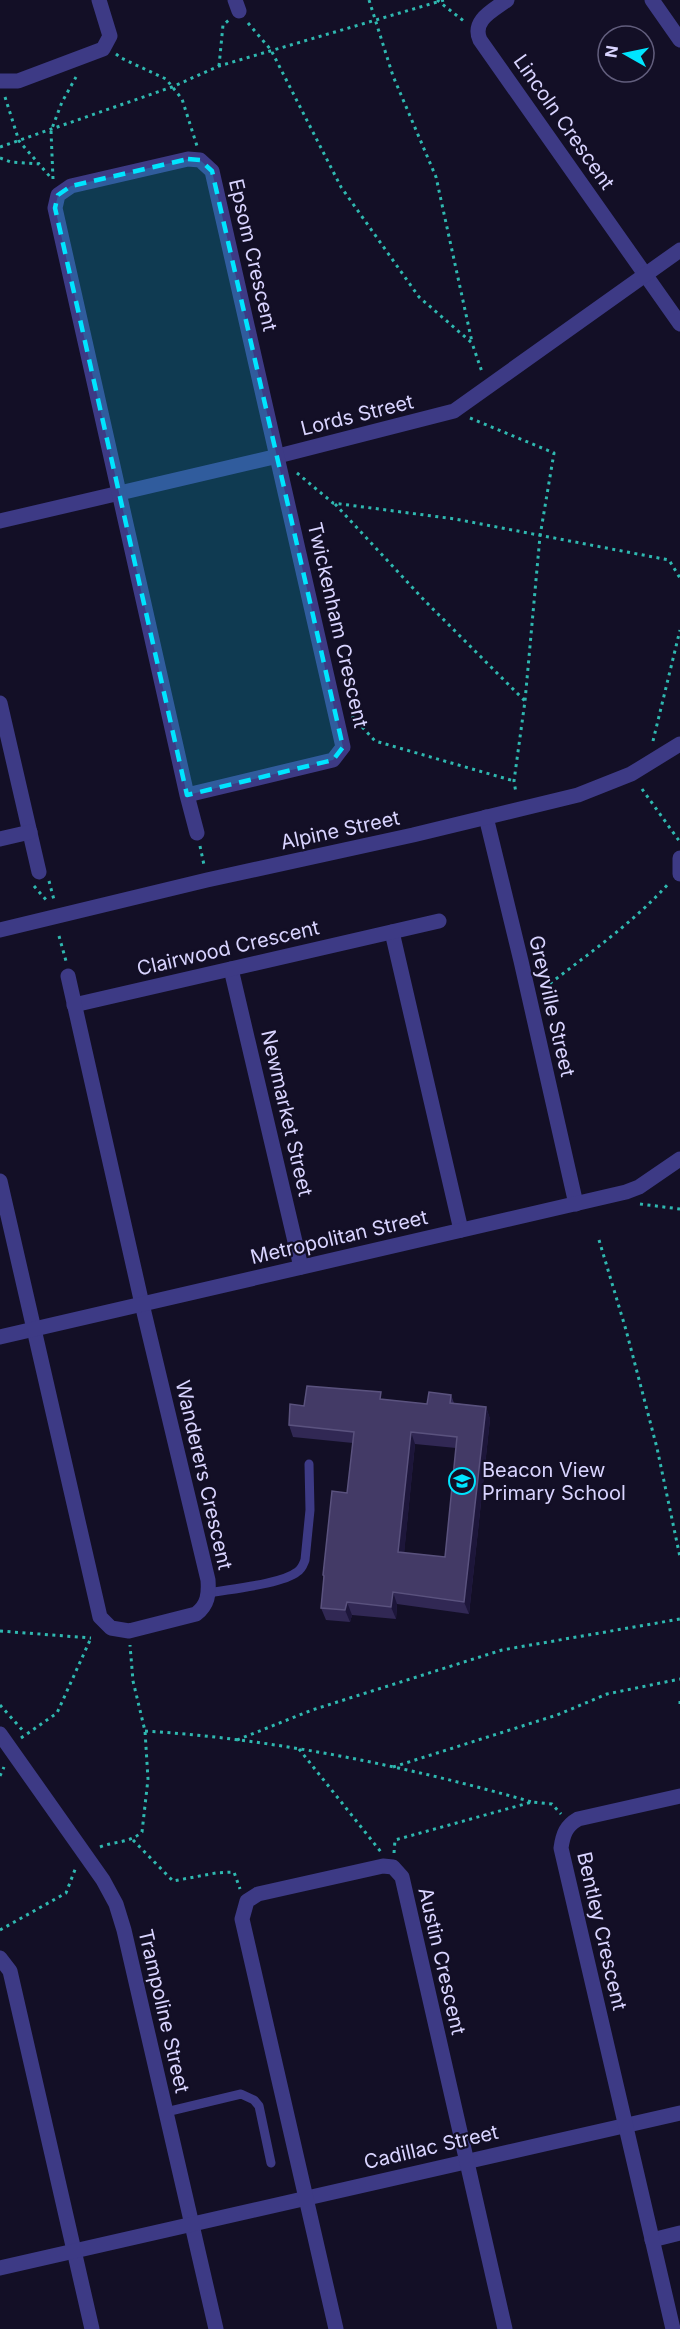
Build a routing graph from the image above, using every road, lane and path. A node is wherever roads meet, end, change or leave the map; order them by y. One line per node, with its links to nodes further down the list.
1 (99, 0): 10 (street)
2 (369, 0): 7 (path)
3 (507, 0): 8 (street)
4 (652, 0): 9 (street)
5 (441, 1): 7 (path); 8 (path)
6 (237, 6): 11 (path); 13 (path)
7 (375, 21): 11 (path); 26 (path)
8 (478, 27): 24 (street, Lincoln Crescent)
9 (680, 40)
10 (107, 45): 12 (street); 15 (path)
11 (271, 50): 13 (path); 26 (path)
12 (79, 59): 14 (street); 16 (path)
13 (219, 66): 15 (path)
14 (2, 87): 17 (path)
15 (172, 87): 16 (path); 20 (path)
16 (51, 131): 17 (path); 22 (path)
17 (20, 141): 18 (path); 21 (path)
18 (0, 147)
19 (0, 158): 21 (path)
20 (200, 160): 22 (street); 29 (street, Epsom Crescent)
21 (39, 164): 22 (path)
22 (55, 188): 30 (street)
23 (680, 250): 24 (street, Lords Street)
24 (644, 274): 25 (street, Lincoln Crescent); 27 (street, Lords Street)
25 (680, 324)
26 (472, 343): 27 (path)
27 (487, 388): 28 (street, Lords Street)
28 (454, 411): 29 (street, Lords Street); 33 (path)
29 (278, 456): 30 (street, Lords Street); 31 (path); 36 (street, Twickenham Crescent)
30 (119, 493): 32 (street, Lords Street); 44 (street)
31 (333, 503): 33 (path); 37 (path)
32 (0, 521)
33 (540, 536): 34 (path); 37 (path)
34 (680, 578)
35 (680, 630): 39 (path)
36 (332, 695): 41 (path); 44 (street, Twickenham Crescent)
37 (525, 701): 41 (path)
38 (0, 703): 46 (street)
39 (653, 741)
40 (680, 744): 45 (street, Alpine Street)
41 (514, 781): 43 (path)
42 (642, 789): 49 (path)
43 (516, 793)
44 (187, 795): 47 (street)
45 (486, 817): 55 (street, Alpine Street); 65 (street, Greyville Street)
46 (30, 832): 48 (street); 51 (street)
47 (196, 833)
48 (0, 839)
49 (680, 842)
50 (680, 858): 52 (street)
51 (44, 876): 53 (path)
52 (676, 877): 60 (path)
53 (54, 900)
54 (439, 921): 56 (street, Clairwood Crescent)
55 (0, 930)
56 (392, 932): 59 (street, Clairwood Crescent); 67 (street)
57 (59, 936): 58 (path)
58 (67, 969): 61 (street)
59 (231, 969): 61 (street, Clairwood Crescent); 69 (street, Newmarket Street)
60 (540, 991)
61 (74, 1005): 70 (street)
62 (680, 1159): 65 (street, Metropolitan Street)
63 (0, 1181): 71 (street)
64 (634, 1203): 66 (path)
65 (576, 1204): 67 (street, Metropolitan Street)
66 (680, 1209)
67 (461, 1230): 69 (street, Metropolitan Street)
68 (599, 1239): 74 (path)
69 (301, 1267): 70 (street, Metropolitan Street)
70 (142, 1304): 71 (street, Metropolitan Street); 75 (street, Wanderers Crescent)
71 (35, 1328): 72 (street, Metropolitan Street); 78 (street)
72 (0, 1336)
73 (309, 1464): 75 (lane)
74 (680, 1557)
75 (209, 1593): 78 (street, Wanderers Crescent)
76 (680, 1619): 86 (path)
77 (0, 1631): 84 (path)
78 (129, 1631): 83 (path)
79 (680, 1679): 89 (path)
80 (680, 1701): 82 (path)
81 (0, 1705): 84 (path)
82 (680, 1707)
83 (145, 1731): 86 (path); 94 (path)
84 (25, 1733): 87 (path)
85 (0, 1734): 87 (street, Trampoline Street)
86 (237, 1740): 88 (path)
87 (11, 1749): 90 (path); 101 (street, Trampoline Street)
88 (299, 1749): 89 (path); 97 (path)
89 (390, 1767): 92 (path)
90 (0, 1776)
91 (680, 1796): 93 (street)
92 (532, 1802): 93 (path); 97 (path)
93 (570, 1824): 103 (street, Bentley Crescent)
94 (133, 1840): 95 (path); 98 (path)
95 (100, 1847)
96 (76, 1867): 99 (path)
97 (393, 1867): 98 (street); 104 (street, Austin Crescent)
98 (247, 1901): 106 (street)
99 (0, 1930)
100 (0, 1958): 110 (street)
101 (166, 2112): 105 (lane); 107 (street, Trampoline Street)
102 (680, 2113): 103 (street, Cadillac Street)
103 (626, 2125): 104 (street, Cadillac Street); 109 (street, Bentley Crescent)
104 (466, 2161): 106 (street, Cadillac Street); 115 (street, Austin Crescent)
105 (272, 2163)
106 (306, 2197): 107 (street, Cadillac Street); 114 (street)
107 (192, 2223): 110 (street, Cadillac Street); 113 (street, Trampoline Street)
108 (680, 2233): 109 (street)
109 (652, 2240): 116 (street, Bentley Crescent)
110 (74, 2252): 111 (street, Cadillac Street); 112 (street)
111 (0, 2268)
112 (92, 2329)
113 (216, 2329)
114 (336, 2329)
115 (505, 2329)
116 (673, 2329)

